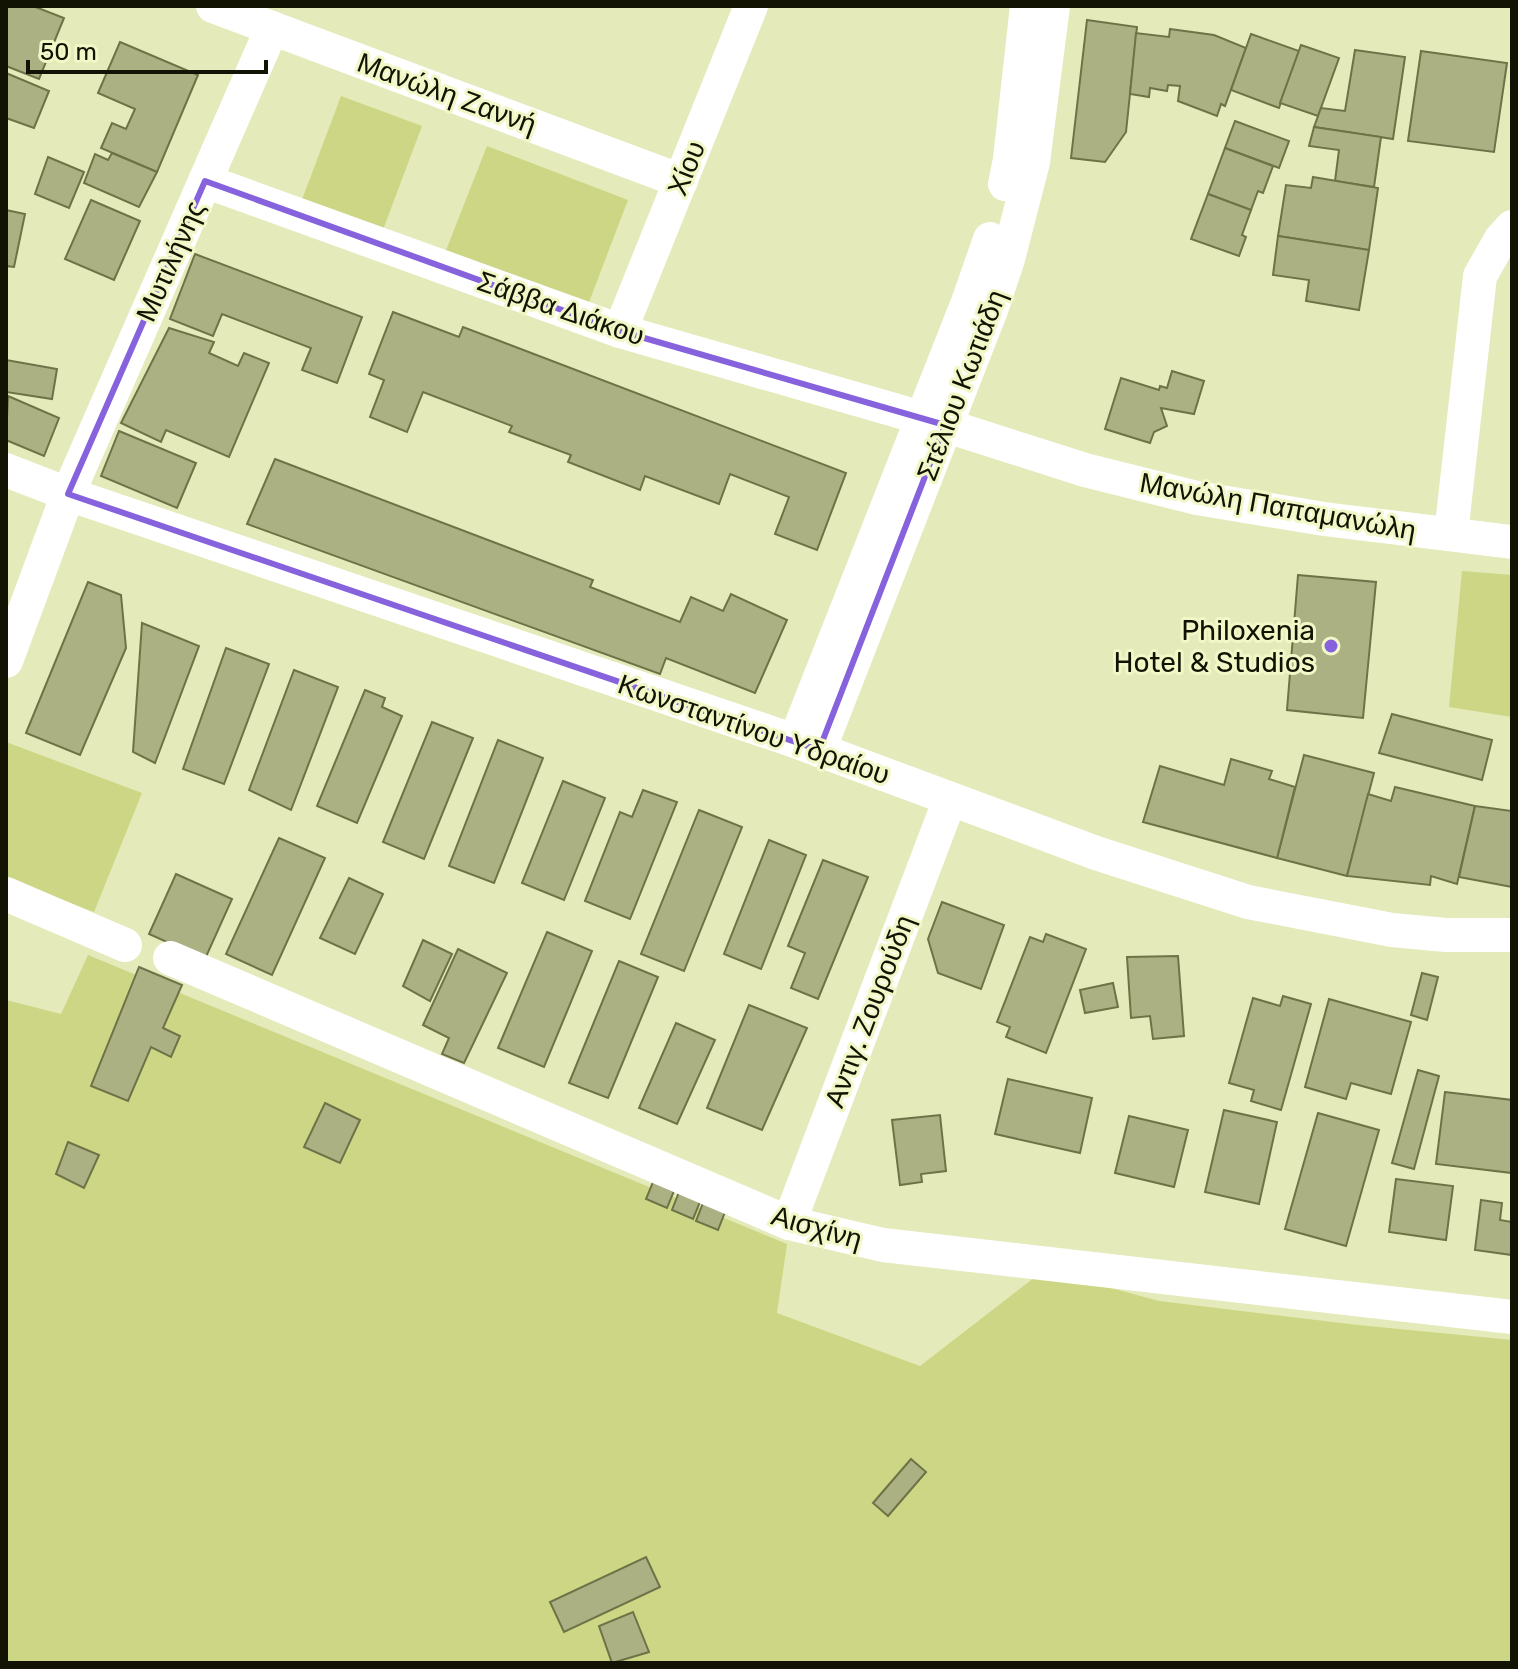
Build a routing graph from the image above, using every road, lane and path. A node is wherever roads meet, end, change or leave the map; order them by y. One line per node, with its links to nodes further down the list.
1 (213, 6): 5 (street, Μανώλη Ζαννή)
2 (751, 6): 7 (street, Χίου)
3 (1027, 6): 10 (street, Στέλιου Κωτιάδη)
4 (1053, 6): 10 (street, Στέλιου Κωτιάδη)
5 (272, 28): 6 (street, Μυτιλήνης); 7 (street, Μανώλη Ζαννή)
6 (205, 181): 9 (street, Σάββα Διάκου); 12 (street, Μυτιλήνης)
7 (681, 181): 9 (street, Χίου)
8 (1512, 227): 13 (street, Μανώλη Παπαμανώλη)
9 (620, 331): 10 (street, Σάββα Διάκου)
10 (934, 422): 13 (street, Μανώλη Παπαμανώλη); 16 (street, Στέλιου Κωτιάδη)
11 (6, 470): 12 (street, Κωνσταντίνου Υδραίου)
12 (68, 494): 15 (street, Μυτιλήνης); 16 (street, Κωνσταντίνου Υδραίου)
13 (1451, 534): 14 (street, Μανώλη Παπαμανώλη)
14 (1512, 542)
15 (6, 661)
16 (807, 745): 17 (street, Κωνσταντίνου Υδραίου)
17 (950, 799): 19 (street, Κωνσταντίνου Υδραίου); 22 (street, Αντιγ. Ζουρούδη)
18 (6, 894): 20 (street)
19 (1512, 935)
20 (125, 945)
21 (170, 958): 22 (street, Αισχίνη)
22 (789, 1223): 23 (street, Αισχίνη)
23 (1512, 1317)

